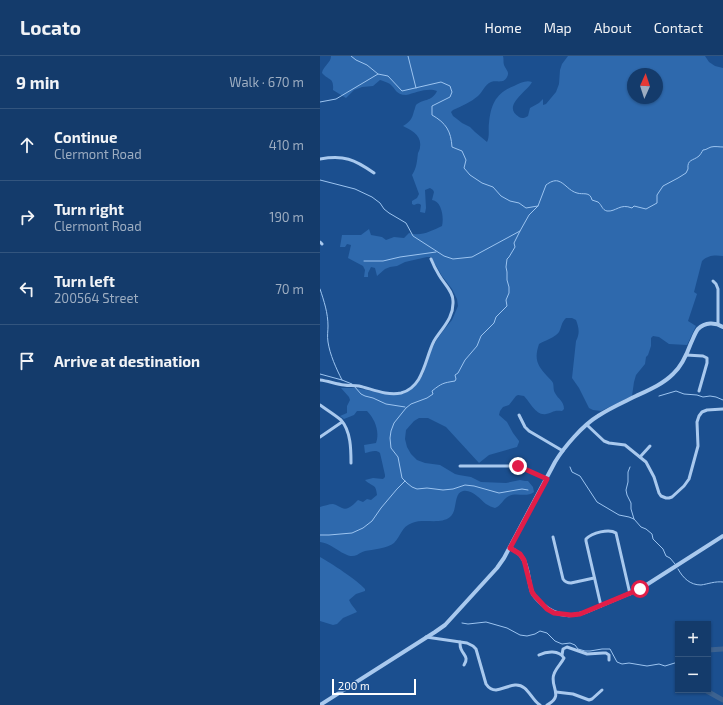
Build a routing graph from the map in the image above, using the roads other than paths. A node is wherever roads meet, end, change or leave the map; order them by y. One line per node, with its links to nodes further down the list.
1 (320, 159): 2 (street)
2 (374, 173)
3 (431, 259): 9 (street)
4 (713, 282): 6 (street)
5 (723, 316): 6 (street)
6 (718, 322): 7 (street); 8 (street)
7 (723, 327)
8 (686, 355): 10 (street); 15 (street)
9 (320, 380)
10 (699, 391)
11 (320, 405): 14 (street)
12 (723, 409): 19 (street)
13 (520, 415): 18 (street)
14 (342, 422): 16 (street); 20 (street)
15 (587, 425): 18 (street); 19 (street)
16 (320, 437)
17 (650, 446): 19 (street)
18 (562, 451): 22 (street)
19 (640, 457)
20 (351, 463)
21 (460, 466): 22 (street)
22 (547, 479): 25 (street)
23 (723, 536): 27 (street)
24 (553, 537): 26 (street)
25 (510, 548): 28 (street); 29 (street)
26 (594, 578): 27 (street); 28 (street)
27 (630, 594): 28 (street)
28 (601, 606)
29 (426, 637): 30 (street); 37 (street)
30 (460, 642): 34 (street); 38 (street)
31 (539, 655): 32 (street)
32 (562, 655): 33 (street); 36 (street)
33 (609, 660)
34 (464, 665)
35 (602, 690): 36 (street)
36 (556, 692): 39 (street)
37 (320, 705)
38 (540, 705)
39 (547, 705)

